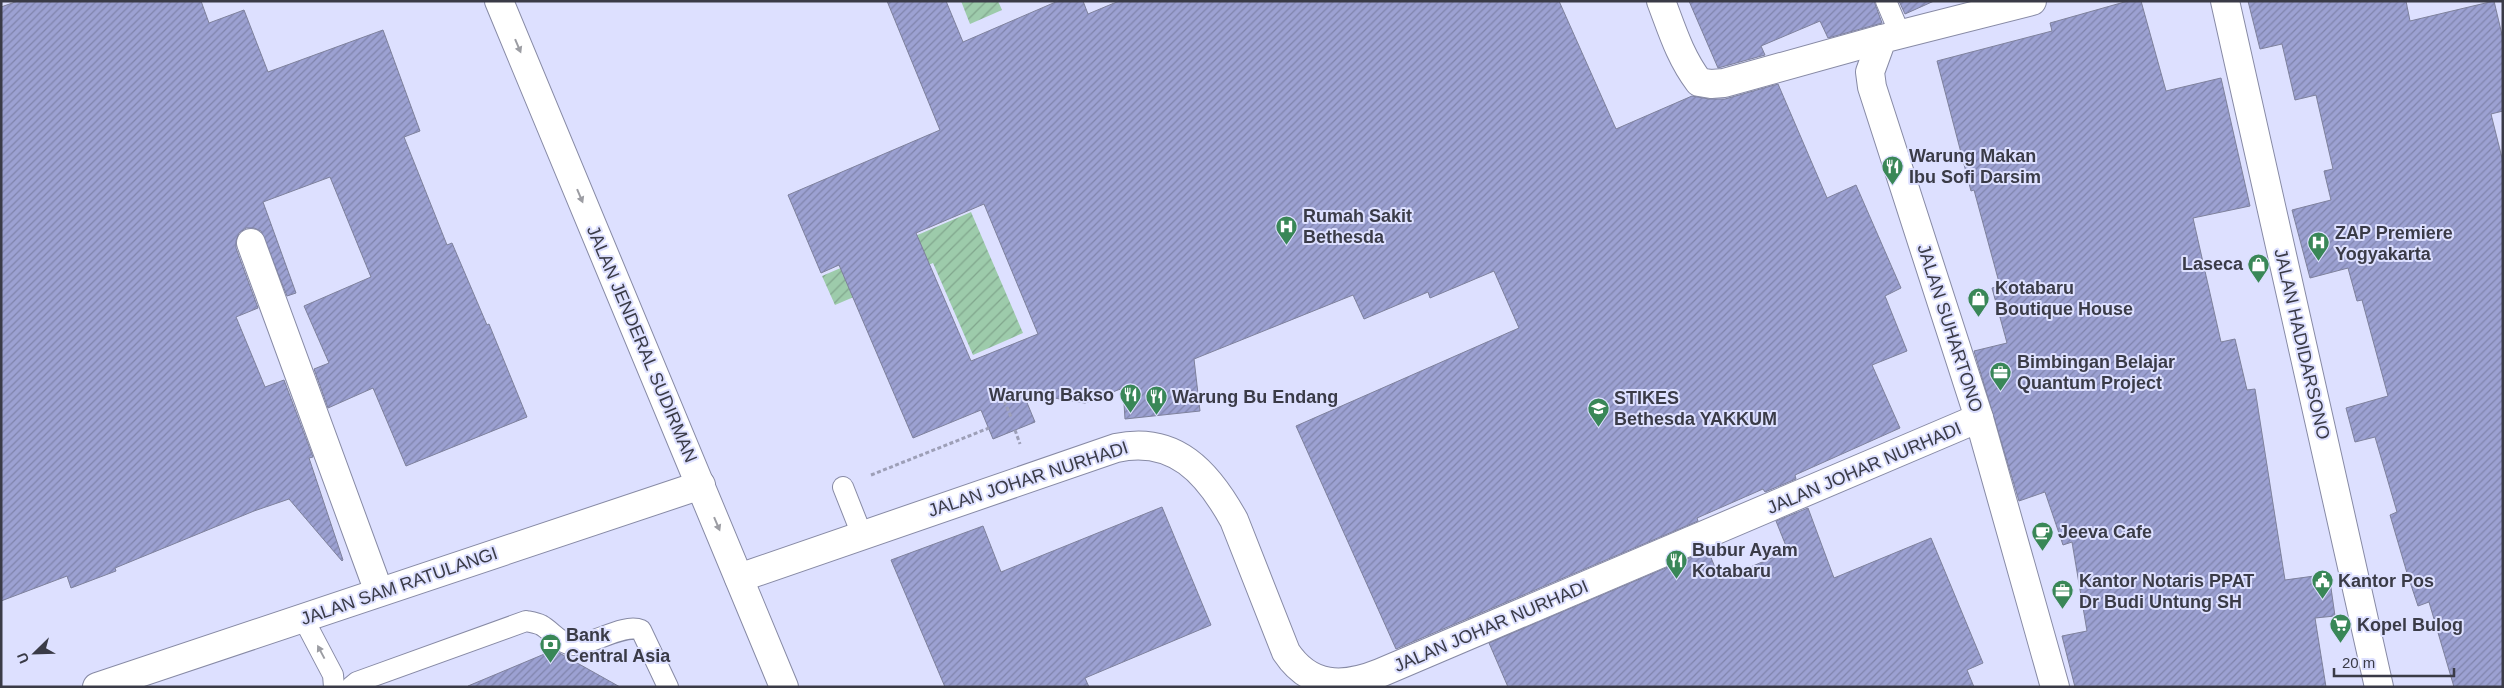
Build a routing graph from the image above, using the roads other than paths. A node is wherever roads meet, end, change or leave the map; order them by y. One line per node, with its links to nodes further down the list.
1 (499, 1): 9 (street, JALAN JENDERAL SUDIRMAN, one-way to 9)
2 (1661, 1): 6 (street)
3 (1886, 1): 6 (lane)
4 (2032, 1): 6 (street)
5 (2225, 1): 21 (street, JALAN HADIDARSONO)
6 (1891, 37): 8 (street, JALAN SUHARTONO)
7 (251, 243): 13 (street)
8 (1979, 418): 11 (street, JALAN JOHAR NURHADI); 20 (street, JALAN SUHARTONO)
9 (701, 485): 12 (street, JALAN JENDERAL SUDIRMAN, one-way to 12); 13 (street, JALAN SAM RATULANGI)
10 (843, 487): 11 (lane)
11 (862, 535): 12 (street, JALAN JOHAR NURHADI)
12 (739, 578): 19 (street, JALAN JENDERAL SUDIRMAN)
13 (379, 592): 14 (street, JALAN SAM RATULANGI)
14 (303, 618): 15 (street, JALAN SAM RATULANGI); 16 (lane, one-way to 14)
15 (97, 687)
16 (334, 687)
17 (351, 687): 18 (lane)
18 (668, 687)
19 (784, 687)
20 (2055, 687)
21 (2380, 687)

